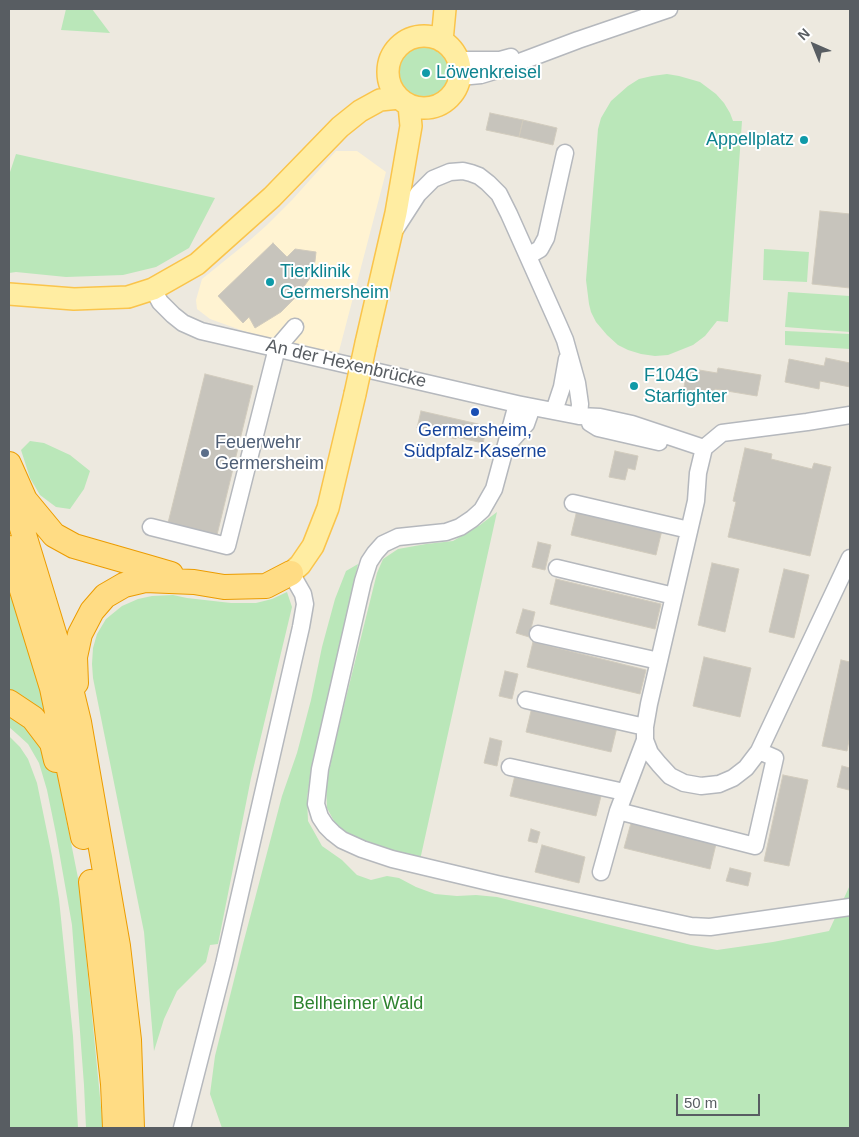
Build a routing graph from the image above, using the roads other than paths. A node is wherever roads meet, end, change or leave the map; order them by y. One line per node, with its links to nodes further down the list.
1 (435, 9): 4 (main road)
2 (445, 9): 4 (main road)
3 (669, 9): 5 (street)
4 (432, 38): 5 (main road); 6 (main road)
5 (459, 69): 7 (main road)
6 (388, 75): 7 (main road); 9 (main road)
7 (413, 103): 9 (main road); 10 (main road)
8 (565, 153): 11 (street)
9 (293, 176): 12 (main road)
10 (392, 236): 11 (street); 30 (main road, bridge)
11 (527, 252): 16 (street)
12 (153, 289): 13 (main road); 15 (street, An der Hexenbrücke)
13 (9, 294)
14 (295, 327): 15 (street)
15 (277, 348): 17 (street, An der Hexenbrücke); 25 (street)
16 (568, 354): 18 (street); 20 (street)
17 (525, 406): 18 (street, An der Hexenbrücke); 45 (street)
18 (554, 411): 20 (street, An der Hexenbrücke)
19 (850, 415): 21 (street)
20 (579, 416): 21 (street, An der Hexenbrücke)
21 (704, 448): 26 (street)
22 (9, 464): 31 (highway)
23 (9, 491): 37 (highway)
24 (573, 503): 26 (street)
25 (151, 527)
26 (689, 530): 32 (street)
27 (9, 548): 43 (highway)
28 (850, 558): 39 (street)
29 (556, 568): 32 (street)
30 (291, 573): 31 (highway); 48 (street)
31 (194, 582): 37 (highway)
32 (674, 596): 34 (street)
33 (538, 634): 34 (street)
34 (659, 661): 38 (street)
35 (526, 700): 38 (street)
36 (9, 702): 43 (highway)
37 (79, 722): 47 (highway)
38 (645, 734): 39 (street); 41 (street)
39 (759, 751): 42 (street)
40 (510, 767): 41 (street)
41 (624, 792): 42 (street)
42 (618, 810): 44 (street)
43 (87, 854): 46 (highway)
44 (601, 872)
45 (850, 906)
46 (115, 1128)
47 (132, 1128)
48 (182, 1128)

